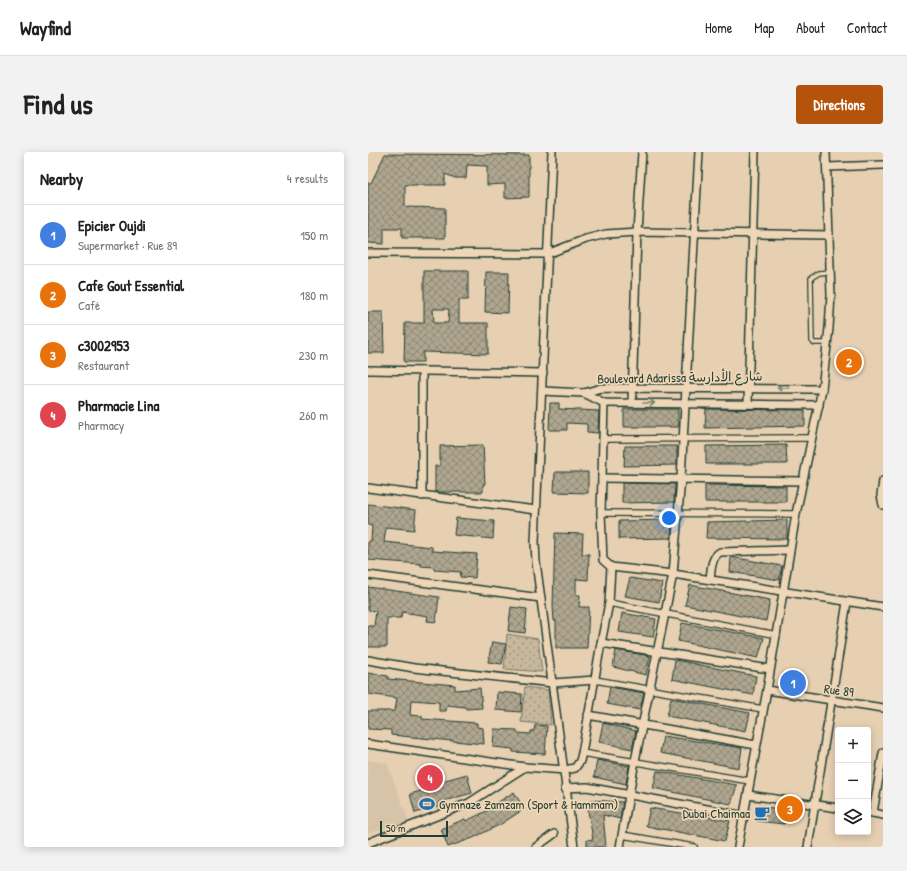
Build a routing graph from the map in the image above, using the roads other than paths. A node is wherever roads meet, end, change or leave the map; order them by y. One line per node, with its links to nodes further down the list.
1 (552, 152): 13 (street)
2 (642, 152): 8 (street)
3 (699, 152): 9 (street)
4 (755, 152): 10 (street)
5 (826, 152): 7 (street)
6 (883, 165): 7 (street)
7 (827, 167): 11 (street)
8 (637, 232): 9 (street); 13 (street); 19 (street)
9 (694, 233): 10 (street); 20 (street)
10 (753, 234): 11 (street); 21 (street)
11 (829, 235): 14 (street)
12 (368, 253): 13 (street)
13 (547, 254): 18 (street)
14 (830, 272): 15 (street); 15 (lane)
15 (827, 343): 22 (street)
16 (368, 370): 17 (street)
17 (422, 371): 18 (street); 38 (street)
18 (543, 373): 23 (street)
19 (632, 387): 20 (street, Boulevard Adarissa شارع الأدارسة); 24 (street, Boulevard Adarissa شارع الأدارسة); 26 (street)
20 (685, 388): 21 (street, Boulevard Adarissa شارع الأدارسة); 27 (street)
21 (749, 388): 22 (street, Boulevard Adarissa شارع الأدارسة, one-way to 21); 28 (street)
22 (822, 388): 29 (street)
23 (542, 390): 24 (street); 40 (street)
24 (584, 393): 25 (street, Boulevard Adarissa شارع الأدارسة)
25 (604, 403): 26 (street, Boulevard Adarissa شارع الأدارسة); 30 (street)
26 (632, 403): 27 (street, Boulevard Adarissa شارع الأدارسة, one-way to 27)
27 (685, 403): 28 (street, Boulevard Adarissa شارع الأدارسة); 31 (street)
28 (748, 403): 29 (street, Boulevard Adarissa شارع الأدارسة)
29 (818, 404): 32 (street)
30 (603, 438): 31 (street); 33 (street)
31 (683, 438): 32 (street); 34 (street)
32 (812, 438): 35 (street)
33 (602, 478): 34 (street); 41 (street)
34 (681, 478): 35 (street); 43 (street)
35 (802, 480): 42 (street)
36 (883, 481): 39 (street)
37 (368, 488): 38 (street)
38 (422, 496): 40 (street)
39 (883, 505)
40 (536, 510): 50 (street)
41 (601, 513): 43 (street); 45 (street)
42 (796, 514): 43 (street); 44 (street)
43 (679, 515): 46 (street)
44 (790, 550): 48 (street); 49 (street)
45 (611, 567): 46 (street); 52 (street)
46 (673, 574): 48 (street); 54 (street)
47 (368, 575): 50 (street)
48 (710, 580): 49 (street)
49 (784, 591): 51 (street); 55 (street)
50 (541, 598): 61 (street)
51 (847, 602): 53 (street); 64 (street)
52 (609, 603): 54 (street); 56 (street)
53 (883, 607)
54 (665, 614): 55 (street); 57 (street)
55 (777, 634): 59 (street)
56 (601, 642): 57 (street); 60 (street)
57 (657, 651): 59 (street); 62 (street)
58 (368, 660): 61 (street)
59 (770, 669): 63 (street)
60 (595, 680): 61 (street); 62 (street); 67 (street)
61 (553, 682): 75 (street)
62 (650, 689): 66 (street); 68 (street)
63 (767, 690): 64 (street, Rue 89); 66 (street)
64 (831, 701): 65 (street, Rue 89); 80 (street)
65 (883, 708)
66 (763, 709): 70 (street)
67 (588, 715): 68 (street); 71 (street)
68 (643, 725): 70 (street); 73 (street)
69 (368, 744): 74 (street)
70 (756, 745): 76 (street)
71 (582, 753): 73 (street); 75 (street)
72 (883, 753): 82 (street)
73 (635, 761): 76 (street); 78 (street)
74 (525, 767): 75 (street); 87 (street)
75 (565, 770): 77 (street)
76 (750, 781): 79 (street)
77 (565, 788): 78 (street); 89 (street)
78 (630, 794): 84 (street); 86 (street)
79 (748, 795): 80 (street); 84 (street)
80 (815, 805): 81 (street); 93 (street)
81 (835, 808)
82 (871, 813): 83 (street)
83 (883, 815)
84 (745, 816): 92 (street)
85 (554, 834): 88 (street)
86 (622, 835): 90 (street); 91 (street)
87 (368, 843)
88 (536, 847)
89 (574, 847)
90 (620, 847)
91 (694, 847)
92 (738, 847)
93 (808, 847)

